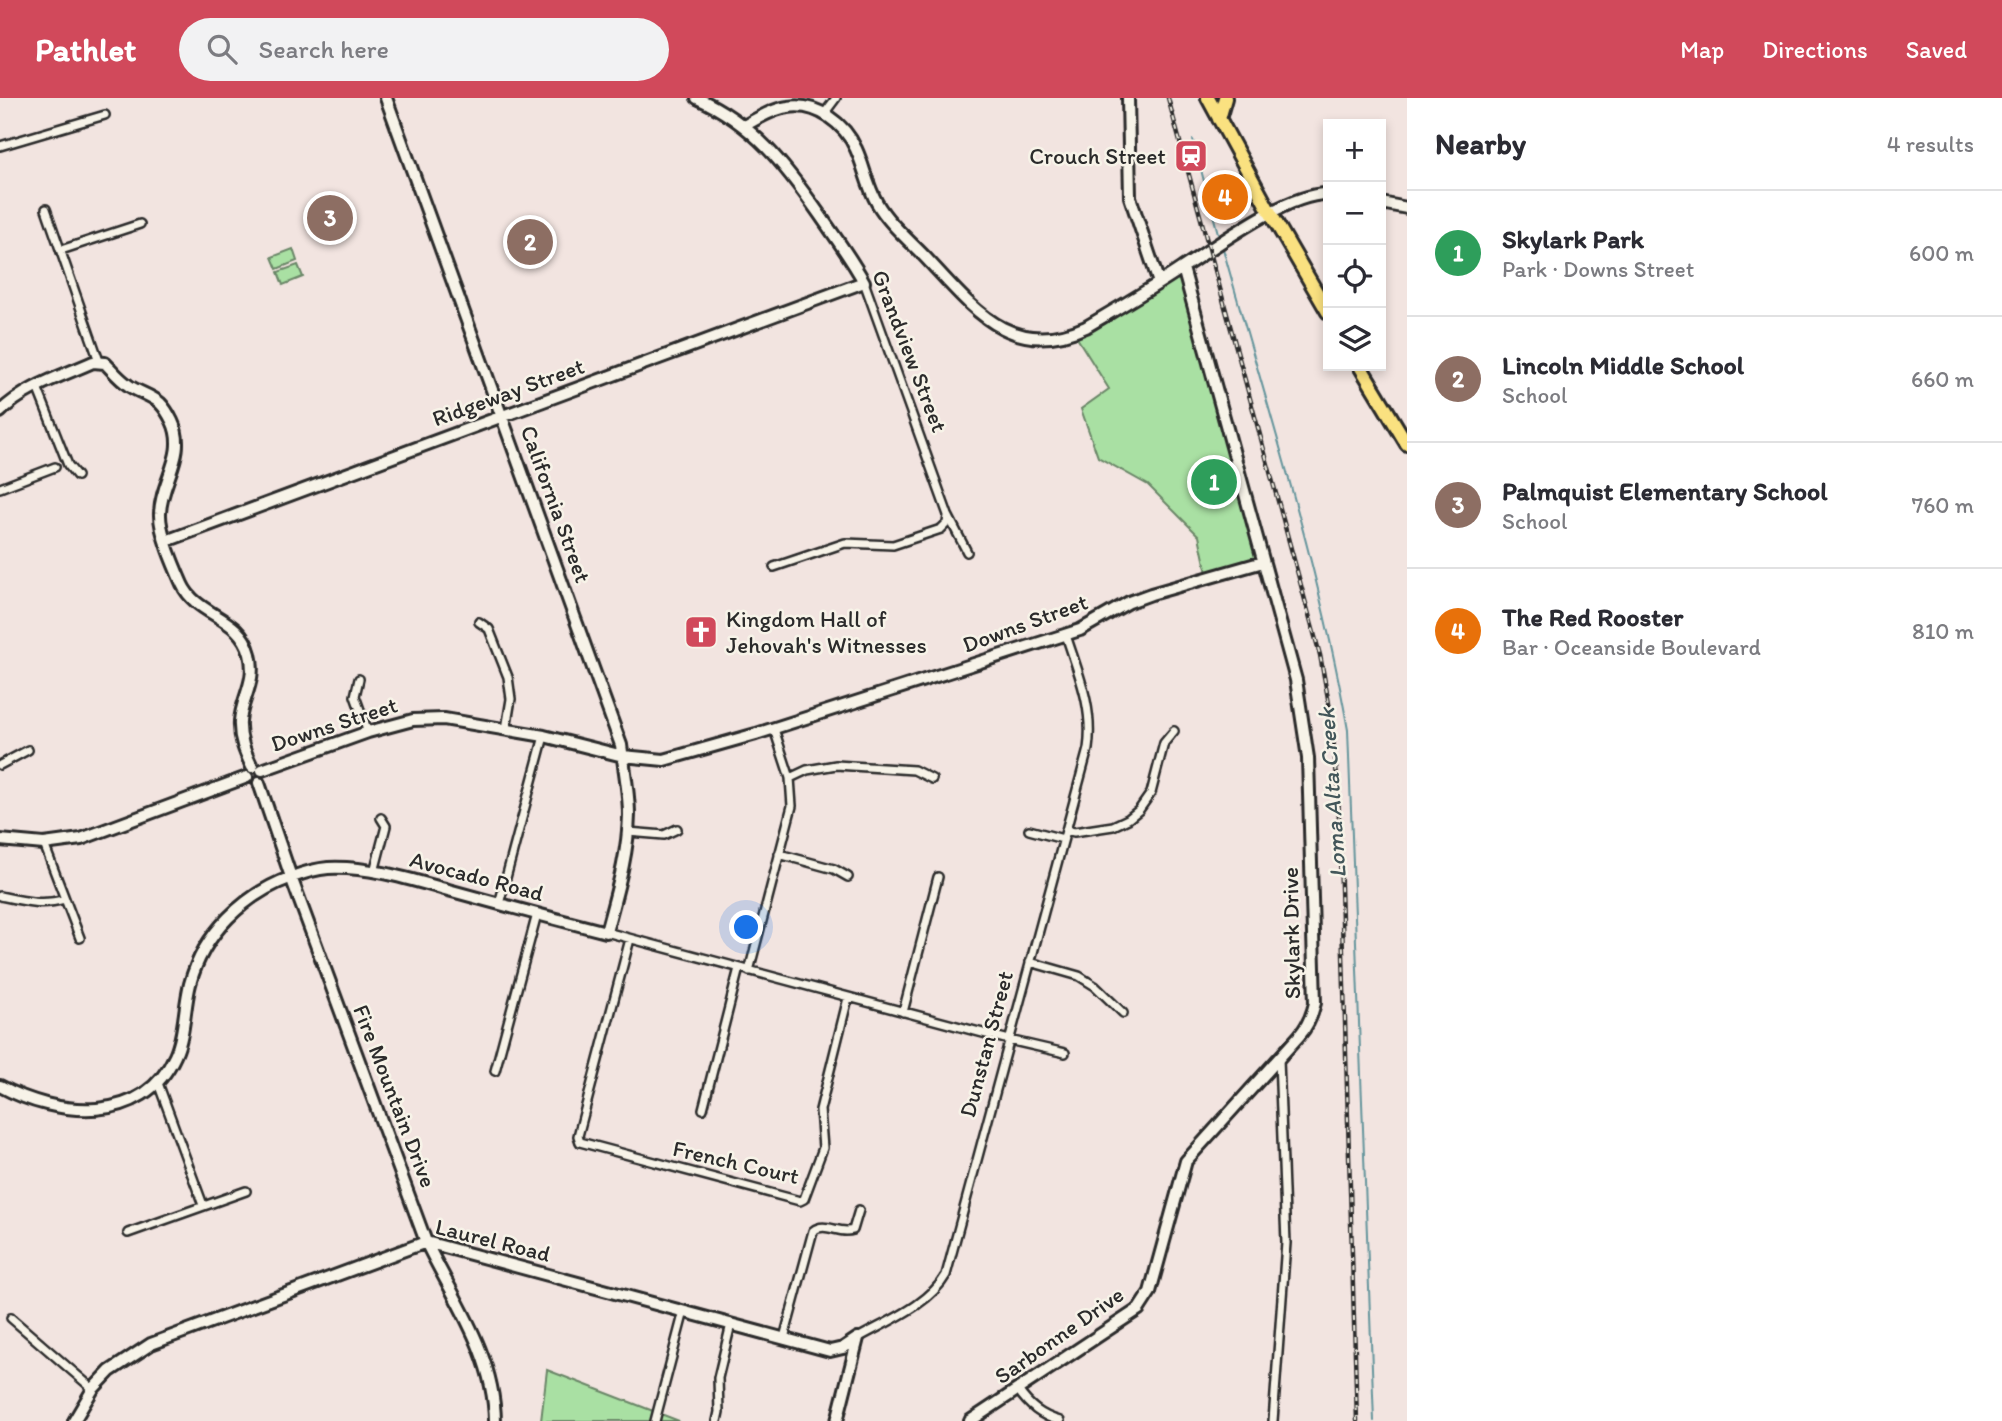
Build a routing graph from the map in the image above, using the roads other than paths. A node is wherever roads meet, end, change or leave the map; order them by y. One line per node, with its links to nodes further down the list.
1 (386, 98): 27 (street, California Street)
2 (696, 98): 10 (street, Grandview Street)
3 (836, 98): 7 (street)
4 (1128, 98): 21 (street)
5 (1208, 98): 9 (main road)
6 (1225, 98): 9 (main road)
7 (824, 114): 10 (street); 21 (street)
8 (105, 115): 11 (street)
9 (1219, 119): 16 (main road)
10 (744, 126): 20 (street, Grandview Street)
11 (0, 146)
12 (1323, 195): 16 (street)
13 (1386, 204): 14 (street)
14 (1407, 208)
15 (46, 209): 18 (street)
16 (1270, 214): 19 (street); 22 (main road)
17 (140, 224): 18 (street)
18 (61, 250): 23 (street)
19 (1183, 268): 21 (street); 35 (street)
20 (864, 282): 27 (street, Ridgeway Street); 32 (street, Grandview Street)
21 (1159, 283)
22 (1326, 308)
23 (100, 362): 25 (street); 33 (street)
24 (1363, 371): 28 (main road)
25 (37, 387): 26 (street); 30 (street)
26 (0, 412)
27 (502, 415): 33 (street, Ridgeway Street); 46 (street, California Street)
28 (1407, 444)
29 (55, 467): 31 (street)
30 (77, 476)
31 (0, 488)
32 (948, 515): 34 (street, Grandview Street); 36 (street)
33 (166, 541): 48 (street)
34 (967, 552)
35 (1264, 562): 38 (street, Downs Street); 79 (street, Skylark Drive)
36 (774, 567)
37 (479, 622): 40 (street)
38 (1066, 635): 41 (street, Downs Street); 54 (street, Dunstan Street)
39 (359, 679): 43 (street)
40 (506, 729): 43 (street, Downs Street); 44 (street, Downs Street)
41 (774, 729): 46 (street, Downs Street); 49 (street)
42 (1174, 731): 54 (street)
43 (368, 732): 48 (street, Downs Street)
44 (544, 736): 46 (street, Downs Street); 66 (street)
45 (27, 750): 47 (street)
46 (623, 756): 55 (street, California Street)
47 (0, 765)
48 (254, 771): 58 (street, Downs Street); 61 (street, Fire Mountain Drive)
49 (790, 778): 50 (street); 59 (street)
50 (932, 779)
51 (381, 818): 60 (street)
52 (677, 829): 55 (street)
53 (1029, 830): 56 (street)
54 (1066, 830): 56 (street, Dunstan Street)
55 (628, 832): 68 (street, California Street)
56 (1063, 839): 71 (street, Dunstan Street)
57 (0, 840): 58 (street, Downs Street)
58 (44, 844): 65 (street)
59 (779, 854): 62 (street); 73 (street)
60 (374, 872): 61 (street, Avocado Road); 66 (street, Avocado Road)
61 (291, 877): 81 (street, Avocado Road); 88 (street, Fire Mountain Drive)
62 (848, 877)
63 (937, 877): 75 (street)
64 (0, 896): 65 (street)
65 (65, 899): 69 (street)
66 (499, 904): 67 (street, Avocado Road)
67 (537, 914): 68 (street, Avocado Road); 80 (street)
68 (606, 932): 70 (street, Avocado Road)
69 (80, 938)
70 (630, 939): 72 (street, Avocado Road); 74 (street, French Court)
71 (1030, 962): 76 (street); 77 (street, Dunstan Street)
72 (739, 968): 73 (street, Avocado Road); 83 (street)
73 (749, 971): 74 (street, Avocado Road)
74 (848, 998): 75 (street, Avocado Road)
75 (903, 1012): 77 (street, Avocado Road)
76 (1123, 1013)
77 (1009, 1040): 78 (street, Avocado Road); 93 (street, Dunstan Street)
78 (1065, 1053)
79 (1279, 1058): 95 (street, Sarbonne Drive); 103 (street)
80 (495, 1071)
81 (158, 1083): 82 (street, Avocado Road); 85 (street)
82 (0, 1086)
83 (703, 1109)
84 (246, 1191): 85 (street)
85 (203, 1205): 87 (street)
86 (859, 1210): 92 (street)
87 (128, 1233)
88 (426, 1242): 89 (street, Laurel Road); 94 (street, Laurel Road); 97 (street, Fire Mountain Drive)
89 (684, 1311): 91 (street, Laurel Road); 98 (street)
90 (11, 1318): 94 (street)
91 (731, 1324): 92 (street, Laurel Road); 99 (street)
92 (784, 1338): 93 (street, Laurel Road)
93 (858, 1338): 100 (street)
94 (93, 1389): 96 (street, Laurel Road)
95 (1018, 1390): 101 (street, Sarbonne Drive); 102 (street)
96 (74, 1421)
97 (495, 1421)
98 (655, 1421)
99 (717, 1421)
100 (837, 1421)
101 (970, 1421)
102 (1060, 1421)
103 (1273, 1421)

